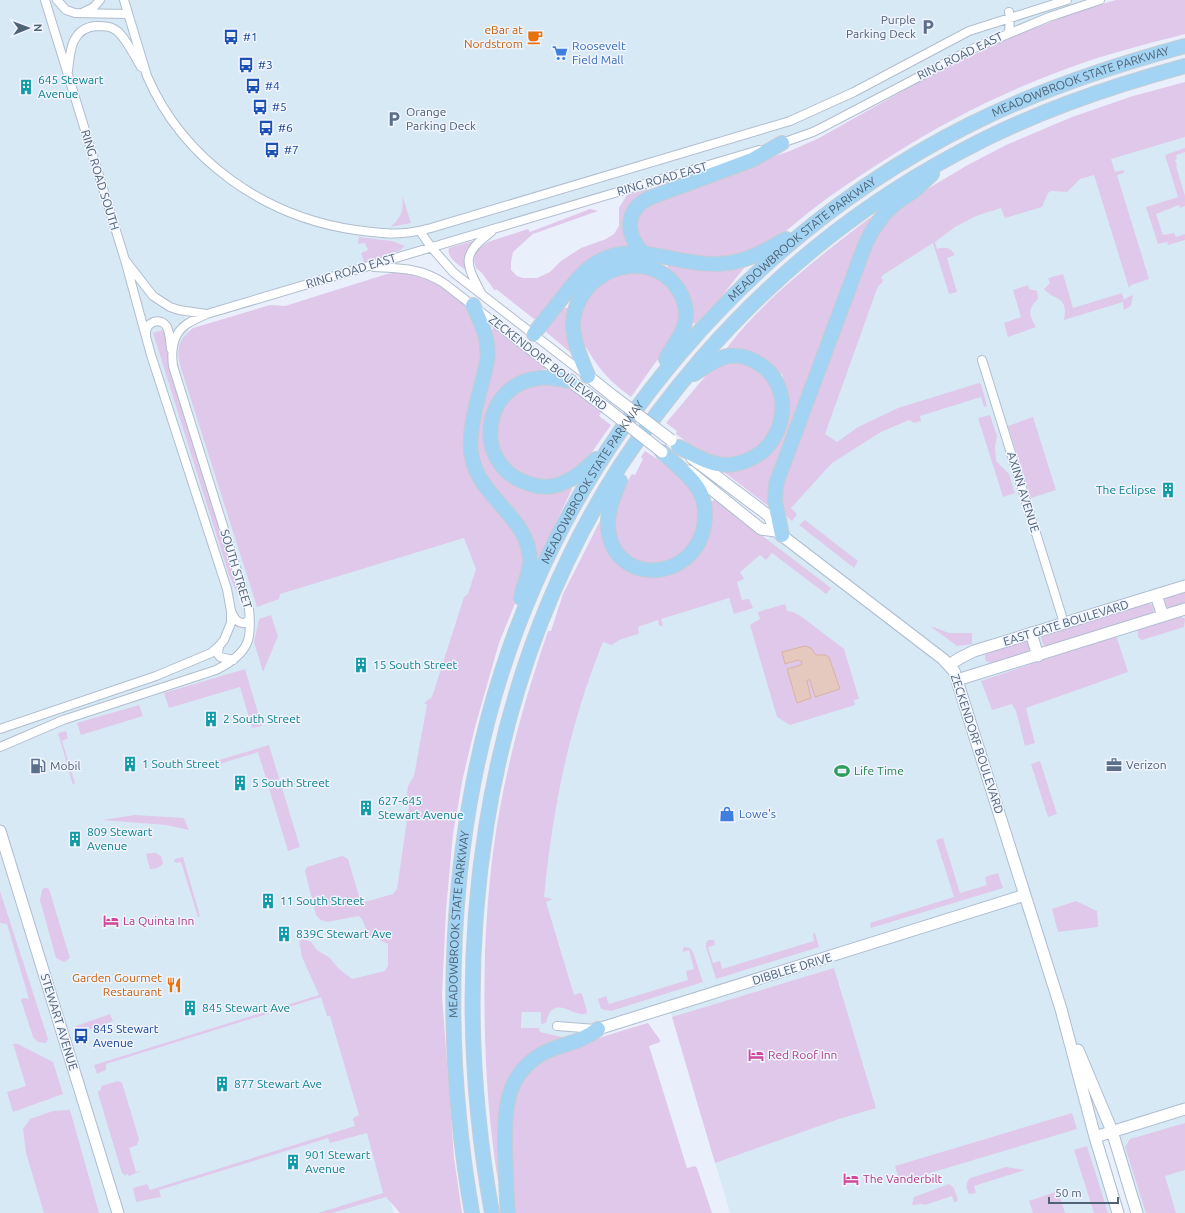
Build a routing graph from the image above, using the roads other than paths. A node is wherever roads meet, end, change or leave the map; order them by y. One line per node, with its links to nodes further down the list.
1 (45, 0): 13 (street, RING ROAD SOUTH)
2 (57, 0): 7 (street)
3 (100, 0): 7 (street)
4 (124, 0): 8 (street)
5 (1067, 0): 9 (street, RING ROAD EAST)
6 (1100, 0): 10 (street, RING ROAD EAST)
7 (81, 14): 8 (street)
8 (128, 14): 14 (street)
9 (1009, 14): 10 (street); 19 (street, RING ROAD EAST)
10 (1009, 33): 15 (street, RING ROAD EAST)
11 (1185, 46): 17 (highway, MEADOWBROOK STATE PARKWAY)
12 (1185, 66): 16 (highway, MEADOWBROOK STATE PARKWAY)
13 (68, 75): 14 (street); 22 (street, RING ROAD SOUTH)
14 (147, 76): 19 (street, RING ROAD EAST)
15 (782, 143): 18 (street, RING ROAD EAST); 21 (highway)
16 (953, 155): 33 (highway, MEADOWBROOK STATE PARKWAY); 39 (highway)
17 (814, 223): 21 (highway); 34 (highway, MEADOWBROOK STATE PARKWAY)
18 (495, 229): 20 (street, RING ROAD EAST); 24 (street)
19 (420, 231): 20 (street, ZECKENDORF BOULEVARD)
20 (431, 247): 23 (street, RING ROAD EAST); 24 (street, ZECKENDORF BOULEVARD)
21 (644, 254): 27 (highway)
22 (125, 260): 26 (street, RING ROAD SOUTH); 28 (street, SOUTH STREET)
23 (366, 267): 25 (street, ZECKENDORF BOULEVARD); 26 (street, RING ROAD EAST)
24 (483, 295): 27 (street, ZECKENDORF BOULEVARD)
25 (473, 305): 32 (street, ZECKENDORF BOULEVARD); 48 (highway)
26 (207, 314): 29 (street)
27 (534, 334): 31 (street, ZECKENDORF BOULEVARD)
28 (146, 338): 29 (street, SOUTH STREET); 43 (street, SOUTH STREET)
29 (171, 352): 45 (street, SOUTH STREET)
30 (982, 360): 46 (street, AXINN AVENUE)
31 (588, 376): 34 (highway); 36 (main road, ZECKENDORF BOULEVARD, bridge)
32 (570, 381): 37 (highway); 38 (main road, ZECKENDORF BOULEVARD, bridge)
33 (680, 383): 35 (highway, MEADOWBROOK STATE PARKWAY); 36 (highway)
34 (648, 393): 37 (highway, MEADOWBROOK STATE PARKWAY)
35 (636, 443): 38 (highway); 66 (highway, MEADOWBROOK STATE PARKWAY)
36 (675, 444): 39 (main road, ZECKENDORF BOULEVARD)
37 (610, 446): 48 (highway, MEADOWBROOK STATE PARKWAY)
38 (662, 452): 39 (main road, ZECKENDORF BOULEVARD)
39 (779, 533): 52 (main road, ZECKENDORF BOULEVARD)
40 (1185, 586): 41 (main road, EAST GATE BOULEVARD)
41 (1156, 595): 44 (main road); 46 (main road, EAST GATE BOULEVARD)
42 (1185, 609): 44 (main road, EAST GATE BOULEVARD)
43 (231, 611): 45 (street); 49 (street, SOUTH STREET)
44 (1163, 616): 50 (main road, EAST GATE BOULEVARD)
45 (249, 619): 51 (street, SOUTH STREET)
46 (1064, 623): 47 (main road, EAST GATE BOULEVARD)
47 (1031, 634): 50 (main road); 52 (main road, EAST GATE BOULEVARD)
48 (512, 642): 65 (highway, MEADOWBROOK STATE PARKWAY)
49 (219, 646): 51 (street); 54 (street, SOUTH STREET)
50 (1038, 656): 53 (main road, EAST GATE BOULEVARD)
51 (233, 660): 55 (street, SOUTH STREET)
52 (949, 665): 53 (main road, ZECKENDORF BOULEVARD)
53 (957, 680): 57 (main road, ZECKENDORF BOULEVARD)
54 (0, 729)
55 (0, 747)
56 (0, 831): 64 (main road, STEWART AVENUE)
57 (1025, 896): 58 (main road, ZECKENDORF BOULEVARD); 60 (main road, DIBBLEE DRIVE)
58 (1061, 1010): 62 (main road, ZECKENDORF BOULEVARD); 63 (main road, ZECKENDORF BOULEVARD)
59 (557, 1026): 60 (street, DIBBLEE DRIVE)
60 (598, 1029): 67 (highway)
61 (1185, 1109): 62 (main road)
62 (1112, 1132): 63 (main road); 69 (main road, ZECKENDORF BOULEVARD)
63 (1095, 1137): 68 (main road, ZECKENDORF BOULEVARD)
64 (118, 1213)
65 (472, 1213)
66 (492, 1213)
67 (508, 1213)
68 (1118, 1213)
69 (1137, 1213)

